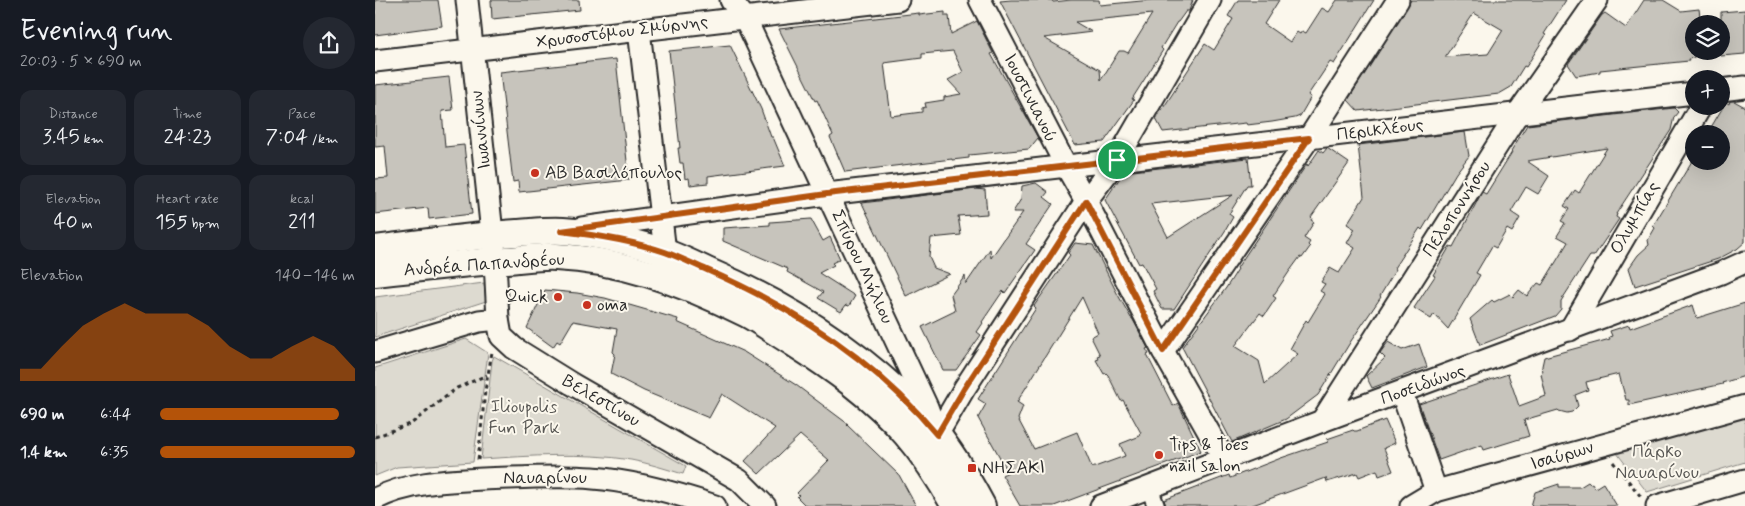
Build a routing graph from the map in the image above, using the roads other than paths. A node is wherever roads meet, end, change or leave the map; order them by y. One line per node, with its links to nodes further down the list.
1 (467, 0): 10 (street, Ιωαννίνων)
2 (731, 0): 8 (street, Σπύρου Μήλιου)
3 (898, 0): 8 (street, Χρυσοστόμου Σμύρνης)
4 (980, 0): 19 (street, Ιουστινιανού)
5 (1210, 0): 18 (street)
6 (1398, 0): 17 (street)
7 (1597, 0): 15 (street, Πελοποννήσου)
8 (745, 18): 9 (street, Χρυσοστόμου Σμύρνης); 20 (street, Σπύρου Μήλιου)
9 (639, 30): 10 (street, Χρυσοστόμου Σμύρνης); 22 (street)
10 (473, 50): 11 (street, Χρυσοστόμου Σμύρνης); 24 (street, Ιωαννίνων)
11 (375, 61)
12 (1745, 87): 13 (street)
13 (1730, 89)
14 (1685, 94): 15 (street, Περικλέους)
15 (1518, 114): 17 (street, Περικλέους); 36 (street, Πελοποννήσου)
16 (1696, 115): 31 (street, Ολυμπίας)
17 (1309, 138): 18 (street, Περικλέους); 32 (street)
18 (1117, 160): 19 (street, Περικλέους); 21 (street)
19 (1065, 166): 20 (street, Περικλέους); 21 (street, Ιουστινιανού)
20 (827, 194): 22 (street, Περικλέους); 37 (street, Σπύρου Μήλιου)
21 (1086, 201): 32 (street, Ιουστινιανού); 37 (street)
22 (662, 218): 23 (street, Περικλέους); 26 (street)
23 (561, 231): 24 (street, Ανδρέα Παπανδρέου); 26 (street, Ανδρέα Παπανδρέου)
24 (492, 235): 25 (street, Ανδρέα Παπανδρέου); 27 (street, Ιωαννίνων)
25 (375, 249)
26 (665, 252): 37 (street, Ανδρέα Παπανδρέου)
27 (495, 261): 29 (street, Ανδρέα Παπανδρέου); 30 (street, Βελεστίνου); 37 (street, Ανδρέα Παπανδρέου)
28 (1745, 262): 31 (street, Ποσειδώνος)
29 (375, 273)
30 (498, 318): 33 (street); 45 (street, Βελεστίνου)
31 (1570, 330): 34 (street, Ποσειδώνος)
32 (1163, 351): 38 (street, Ιουστινιανού)
33 (375, 352)
34 (1403, 393): 36 (street, Ποσειδώνος); 40 (street)
35 (1745, 406): 40 (street, Ισαύρων)
36 (1321, 421): 38 (street, Ποσειδώνος)
37 (929, 444): 46 (street, Ανδρέα Παπανδρέου); 47 (street, Ανδρέα Παπανδρέου)
38 (1224, 459): 41 (street, Ποσειδώνος)
39 (1745, 480): 43 (street)
40 (1436, 491): 49 (street, Ισαύρων)
41 (1152, 496): 48 (street, Ποσειδώνος)
42 (387, 498): 44 (street, Ναυαρίνου)
43 (1649, 502)
44 (715, 506)
45 (765, 506)
46 (955, 506)
47 (983, 506)
48 (1101, 506)
49 (1411, 506)

